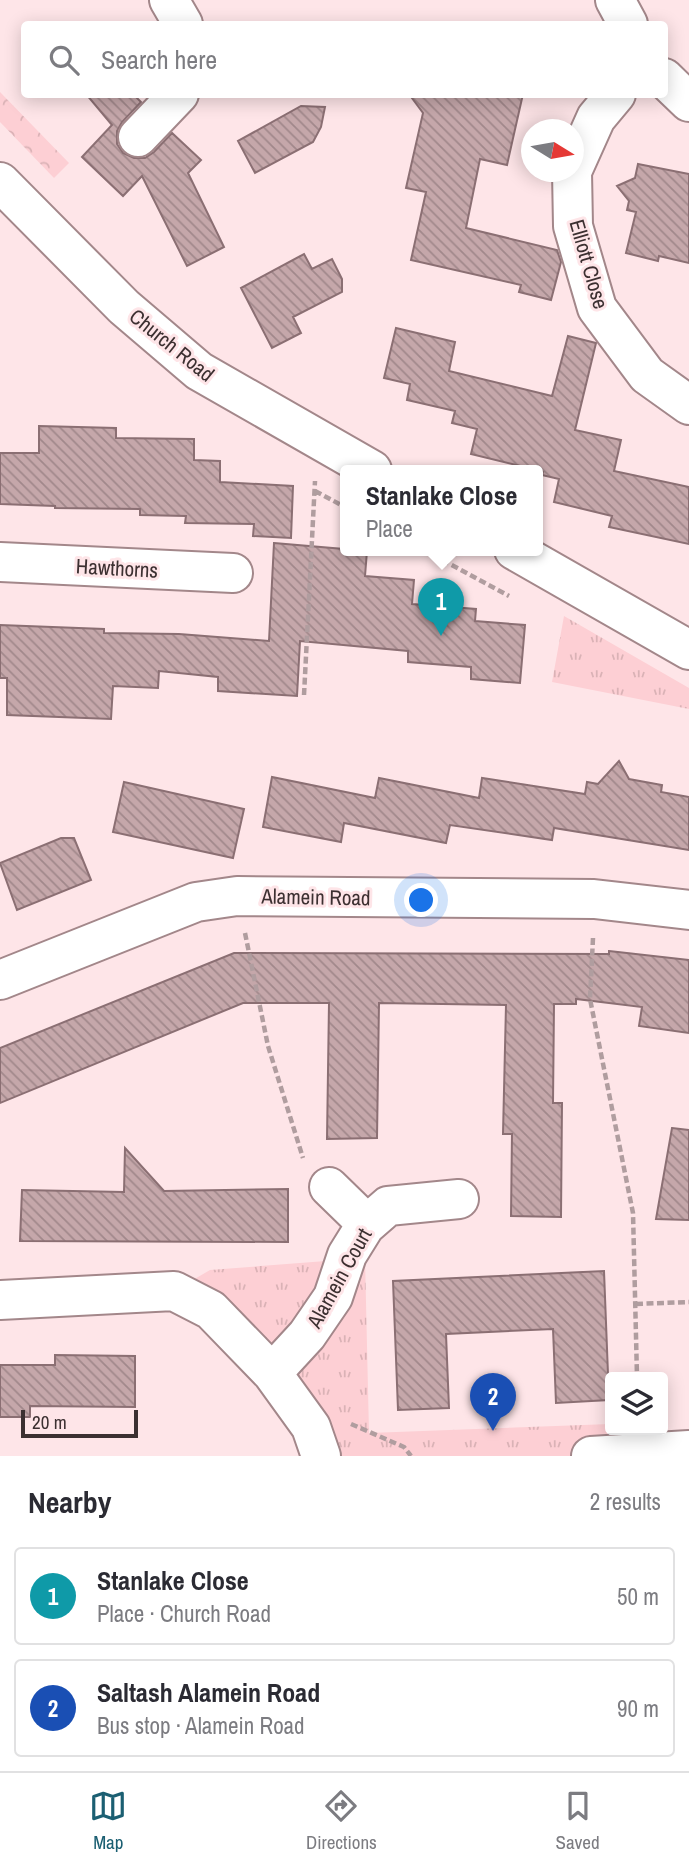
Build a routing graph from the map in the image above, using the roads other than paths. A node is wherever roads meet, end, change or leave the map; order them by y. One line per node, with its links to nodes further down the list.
1 (169, 0): 3 (street)
2 (615, 0): 4 (street)
3 (181, 21)
4 (626, 21)
5 (668, 82): 8 (street)
6 (175, 98): 9 (street)
7 (613, 98): 10 (street, Elliott Close)
8 (689, 102)
9 (138, 137)
10 (584, 145)
11 (0, 182): 14 (street, Church Road)
12 (573, 182): 13 (street, Elliott Close)
13 (689, 405)
14 (363, 465)
15 (524, 556): 18 (street)
16 (0, 562): 17 (street, Hawthorns)
17 (233, 573)
18 (689, 650)
19 (689, 910): 20 (street, Alamein Road)
20 (0, 980)
21 (329, 1187): 23 (street)
22 (459, 1199): 23 (street, Alamein Court)
23 (368, 1224): 25 (street, Alamein Court)
24 (0, 1300): 25 (street)
25 (272, 1373): 27 (street)
26 (689, 1450): 28 (street)
27 (321, 1456)
28 (591, 1456)

